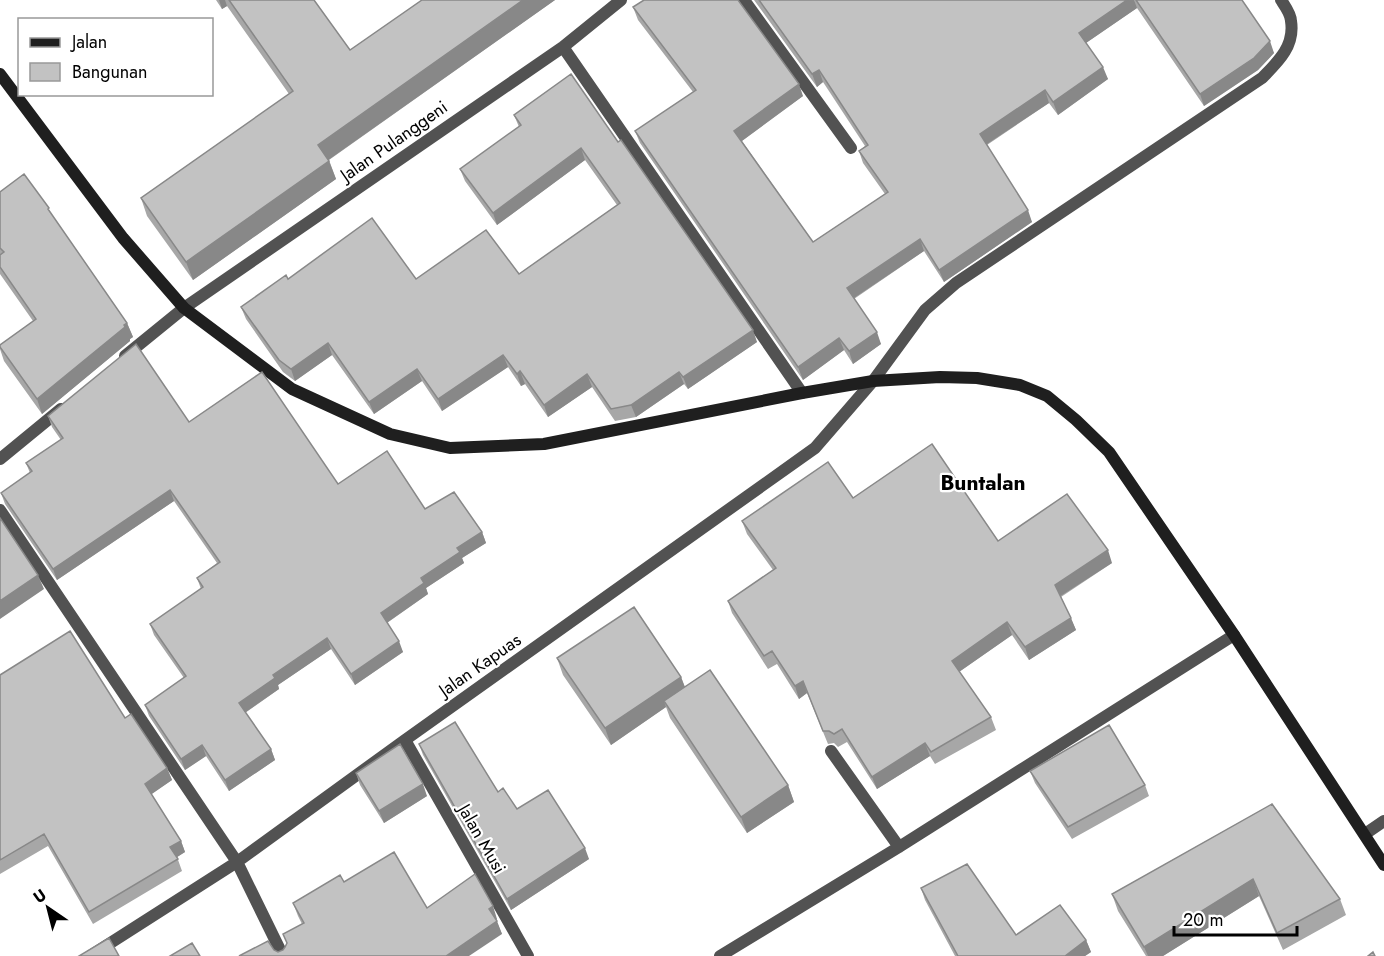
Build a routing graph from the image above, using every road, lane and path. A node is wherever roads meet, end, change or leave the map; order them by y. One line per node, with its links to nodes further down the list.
1 (621, 0): 4 (street, Jalan Pulanggeni)
2 (744, 0): 6 (street)
3 (1281, 0): 9 (street, Jalan Kapuas)
4 (563, 47): 7 (street, Jalan Pulanggeni); 10 (street)
5 (0, 74): 7 (main road)
6 (851, 148)
7 (184, 308): 8 (street, Jalan Pulanggeni); 10 (main road)
8 (120, 361)
9 (873, 381): 10 (main road); 14 (main road); 15 (street, Jalan Kapuas)
10 (802, 393)
11 (74, 399): 12 (street)
12 (0, 459)
13 (0, 510): 20 (street)
14 (1234, 635): 18 (main road); 19 (street)
15 (405, 740): 20 (street, Jalan Kapuas); 24 (street, Jalan Musi)
16 (831, 751): 19 (street)
17 (1384, 821): 18 (street)
18 (1365, 834): 21 (main road)
19 (899, 846): 25 (street)
20 (237, 862): 22 (street, Jalan Kapuas); 23 (street)
21 (1384, 865)
22 (90, 956)
23 (283, 956)
24 (528, 956)
25 (720, 956)

